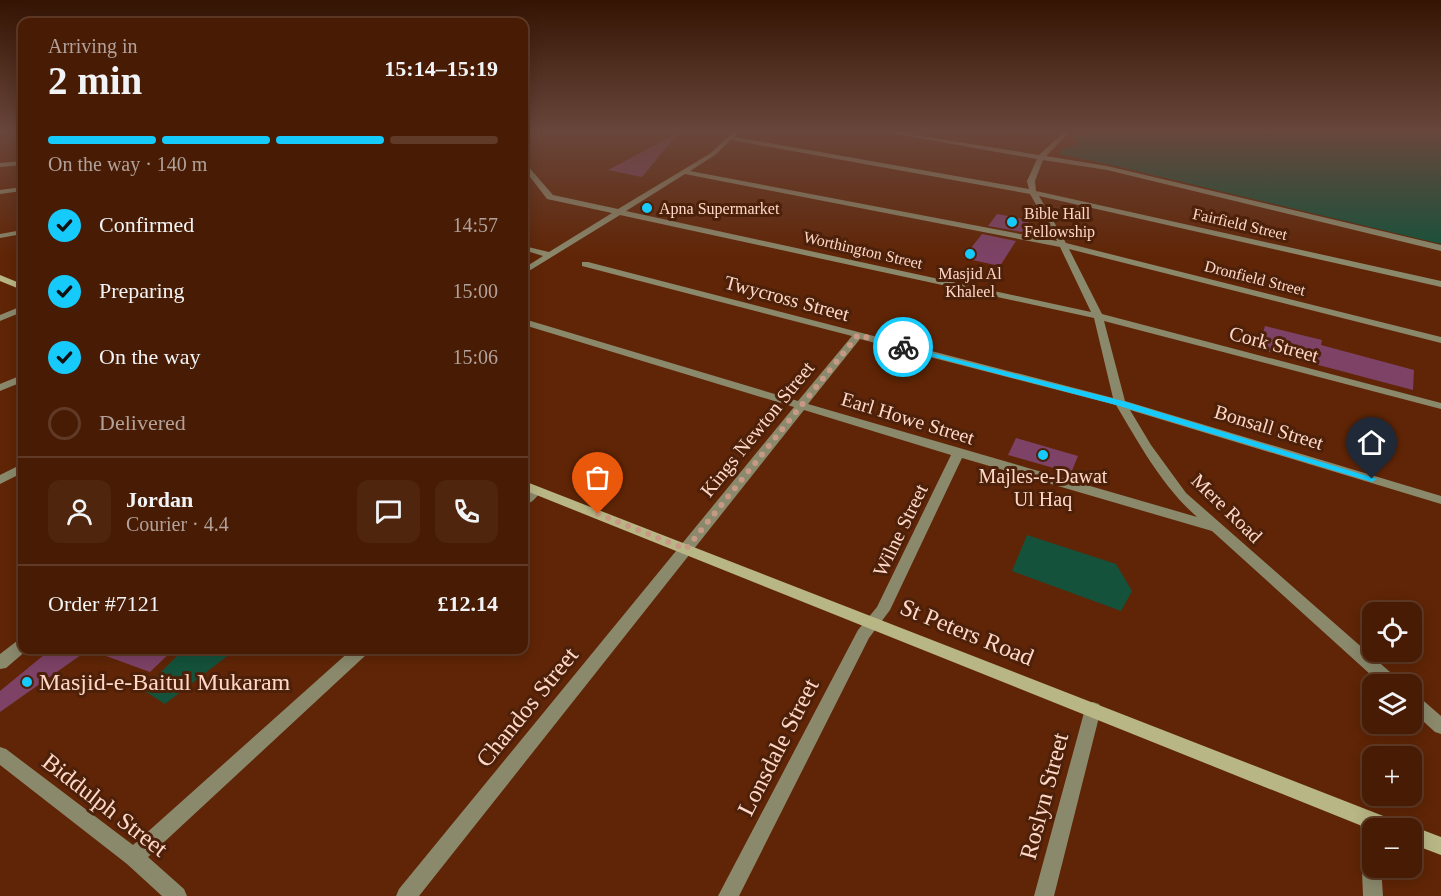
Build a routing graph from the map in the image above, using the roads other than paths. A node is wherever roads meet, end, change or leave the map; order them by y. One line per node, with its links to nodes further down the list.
1 (531, 174): 10 (street, Worthington Street)
2 (682, 174): 10 (street)
3 (694, 174): 13 (street, Dronfield Street)
4 (937, 174): 9 (street, Fairfield Street)
5 (1034, 174): 9 (street)
6 (1131, 174): 14 (street)
7 (18, 190): 8 (street)
8 (0, 192)
9 (1033, 192): 13 (street, Mere Road); 20 (street, Fairfield Street)
10 (622, 212): 16 (street); 23 (street, Worthington Street)
11 (18, 233): 12 (street)
12 (0, 236)
13 (1063, 245): 23 (street, Mere Road); 27 (street, Dronfield Street)
14 (1441, 248)
15 (528, 249): 16 (street)
16 (550, 255): 18 (street)
17 (585, 264): 26 (street, Twycross Street)
18 (528, 269)
19 (0, 278): 21 (street)
20 (1441, 284)
21 (18, 285)
22 (18, 311): 24 (street)
23 (1098, 317): 30 (street, Mere Road); 32 (street, Cork Street)
24 (0, 318)
25 (528, 323): 31 (street, Earl Howe Street)
26 (858, 335): 30 (street, Twycross Street); 31 (street, Kings Newton Street)
27 (1441, 340)
28 (18, 380): 29 (street)
29 (0, 388)
30 (1120, 403): 37 (street, Bonsall Street); 38 (street, Mere Road)
31 (800, 405): 33 (street, Earl Howe Street); 39 (street, Kings Newton Street)
32 (1441, 406)
33 (958, 453): 38 (street, Earl Howe Street); 40 (street, Wilne Street)
34 (18, 470): 35 (street)
35 (0, 480)
36 (530, 487): 39 (street, St Peters Road)
37 (1441, 500)
38 (1214, 527): 44 (street, Mere Road)
39 (686, 549): 40 (street, St Peters Road); 55 (street, Chandos Street)
40 (873, 621): 45 (street, St Peters Road); 56 (street, Lonsdale Street)
41 (18, 648): 43 (street)
42 (357, 654): 52 (street)
43 (0, 663)
44 (1381, 674)
45 (1092, 709): 49 (street, St Peters Road); 57 (street, Roslyn Street)
46 (1422, 710): 47 (street)
47 (1441, 727)
48 (0, 755): 52 (street, Biddulph Street)
49 (1364, 818)
50 (1422, 839): 51 (street)
51 (1441, 846)
52 (134, 857): 54 (street, Biddulph Street)
53 (1372, 878): 58 (street)
54 (177, 896)
55 (406, 896)
56 (728, 896)
57 (1044, 896)
58 (1373, 896)

